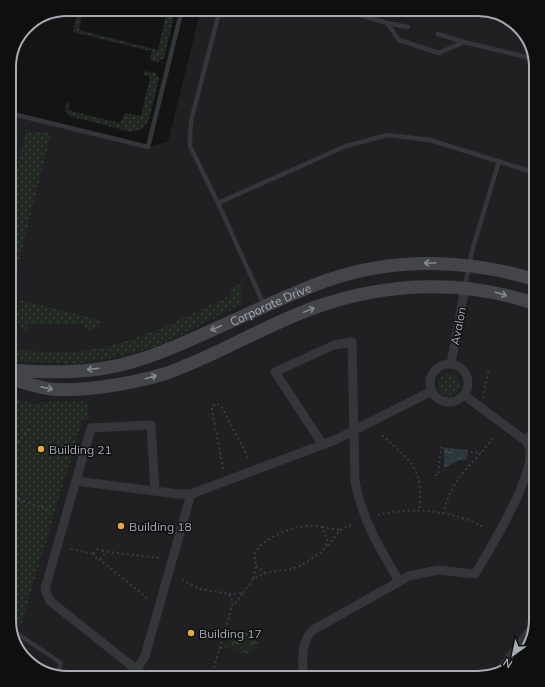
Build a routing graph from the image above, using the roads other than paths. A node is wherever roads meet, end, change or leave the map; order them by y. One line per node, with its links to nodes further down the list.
1 (180, 16): 9 (lane)
2 (218, 16): 12 (lane)
3 (361, 16): 4 (lane)
4 (387, 24): 5 (lane); 7 (lane)
5 (408, 27)
6 (438, 34): 7 (lane)
7 (464, 42): 8 (lane)
8 (528, 58)
9 (16, 115)
10 (499, 161): 11 (lane); 12 (lane); 13 (lane)
11 (529, 171)
12 (218, 203): 17 (lane)
13 (469, 265): 14 (main road, Corporate Drive); 15 (lane); 17 (main road, Corporate Drive, one-way to 17)
14 (529, 278)
15 (465, 288): 16 (main road, Corporate Drive, one-way to 16); 18 (main road, Corporate Drive, one-way to 15); 19 (street, Avalon)
16 (529, 302)
17 (264, 307): 18 (main road); 20 (main road, Corporate Drive, one-way to 20)
18 (286, 320): 21 (main road, Corporate Drive, one-way to 18)
19 (451, 364): 22 (street); 23 (street)
20 (16, 370)
21 (16, 381)
22 (432, 391): 23 (street); 24 (street)
23 (464, 395): 26 (street)
24 (355, 430): 27 (street); 27 (street); 33 (street)
25 (529, 437): 26 (street)
26 (526, 441): 28 (street)
27 (323, 445): 32 (street)
28 (529, 445)
29 (529, 479): 33 (street)
30 (76, 480): 31 (street); 31 (street); 36 (street)
31 (155, 491): 32 (street)
32 (191, 494): 36 (street)
33 (399, 581): 37 (street)
34 (19, 634): 35 (lane)
35 (59, 670)
36 (136, 671)
37 (303, 671)

